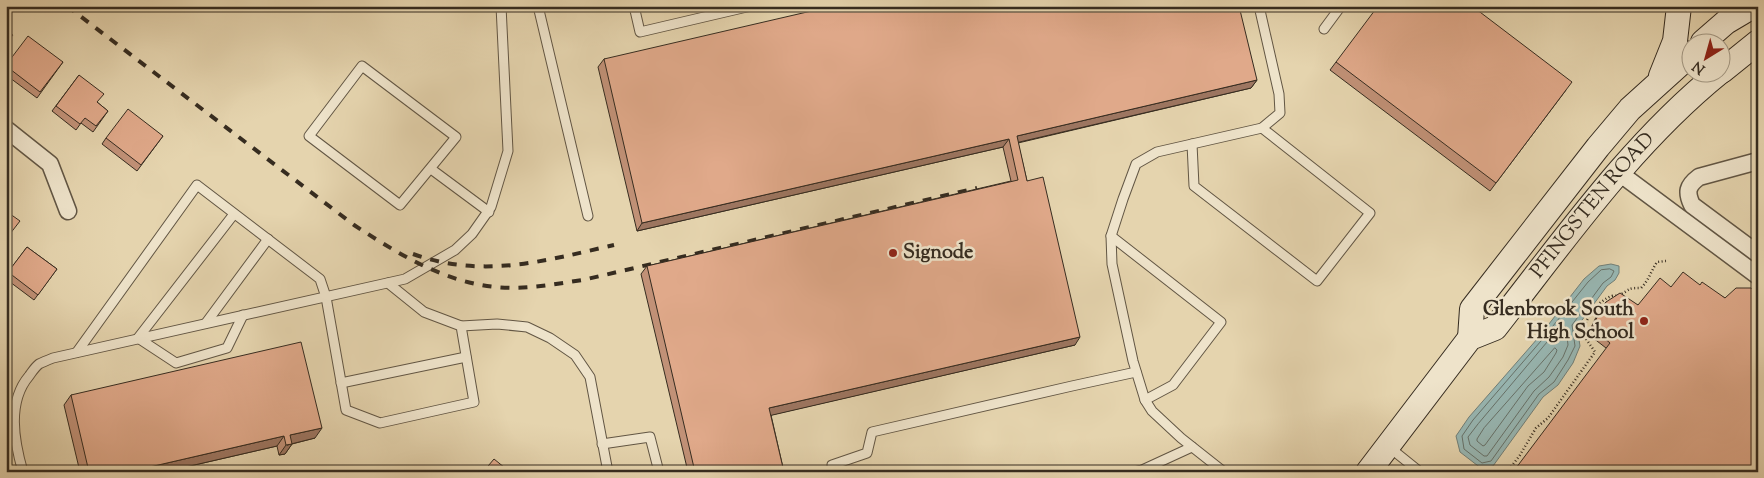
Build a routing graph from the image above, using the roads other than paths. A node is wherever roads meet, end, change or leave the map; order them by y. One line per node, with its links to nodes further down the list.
1 (501, 6): 23 (lane)
2 (538, 6): 25 (lane)
3 (634, 6): 4 (lane)
4 (751, 6)
5 (1259, 6): 16 (lane)
6 (1341, 6): 9 (lane)
7 (1679, 6): 14 (main road)
8 (1747, 13): 10 (main road)
9 (1324, 29)
10 (1714, 32)
11 (1758, 42): 13 (main road, PFINGSTEN ROAD)
12 (1682, 61): 14 (main road, PFINGSTEN ROAD)
13 (1732, 63)
14 (1658, 82): 36 (main road, PFINGSTEN ROAD)
15 (1709, 82): 21 (main road, PFINGSTEN ROAD)
16 (1262, 128): 18 (lane); 18 (lane)
17 (6, 129): 22 (street)
18 (1192, 144): 26 (lane)
19 (1758, 161): 28 (street)
20 (430, 169): 20 (lane); 23 (lane)
21 (1618, 172): 29 (street); 36 (main road, PFINGSTEN ROAD)
22 (68, 211)
23 (488, 212): 30 (lane)
24 (234, 214): 27 (lane); 35 (lane); 37 (lane)
25 (588, 216)
26 (1111, 236): 39 (lane); 41 (lane)
27 (268, 239): 31 (lane); 33 (lane)
28 (1758, 254)
29 (1758, 276)
30 (388, 283): 31 (lane); 34 (lane)
31 (326, 297): 32 (lane); 40 (lane)
32 (243, 315): 33 (lane); 35 (lane)
33 (206, 323): 35 (lane)
34 (461, 326): 38 (lane); 42 (lane)
35 (138, 338): 37 (lane)
36 (1470, 338): 43 (main road)
37 (77, 352): 45 (lane)
38 (466, 358): 40 (lane); 40 (lane)
39 (1136, 372): 41 (lane); 48 (lane)
40 (341, 383)
41 (1145, 400): 44 (lane)
42 (602, 444): 46 (lane); 47 (lane)
43 (1388, 446): 51 (main road); 52 (lane)
44 (1192, 447): 49 (lane); 50 (lane)
45 (23, 472)
46 (608, 472)
47 (659, 472)
48 (833, 472)
49 (1133, 472)
50 (1224, 472)
51 (1368, 472)
52 (1420, 472)

